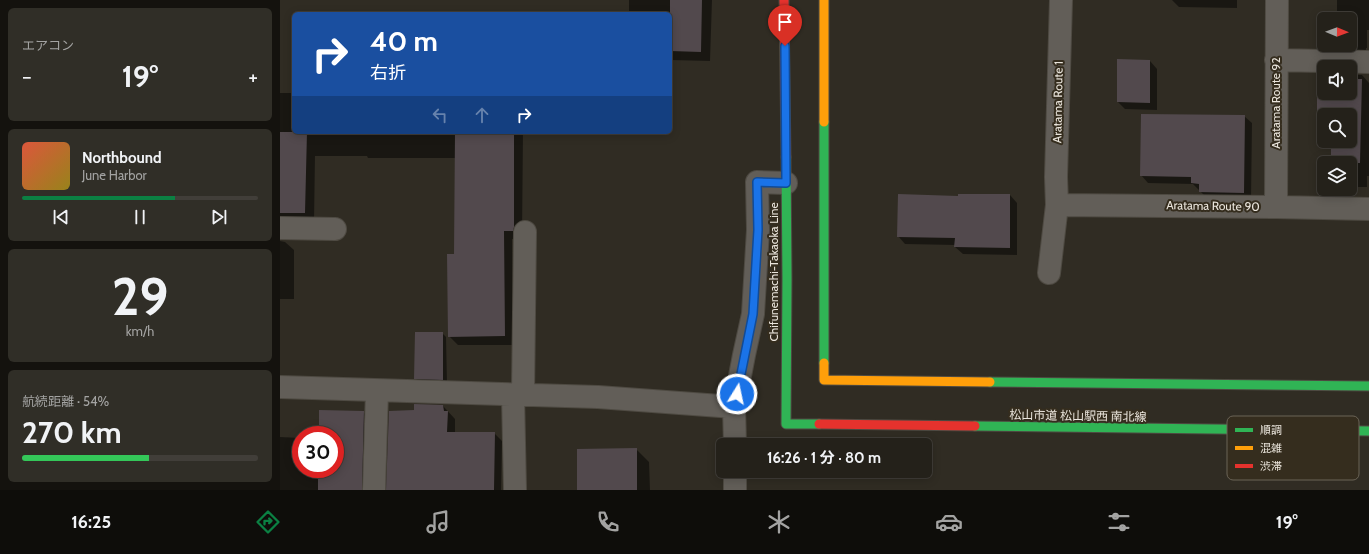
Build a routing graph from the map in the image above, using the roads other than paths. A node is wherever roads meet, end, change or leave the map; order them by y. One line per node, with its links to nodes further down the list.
1 (784, 0): 7 (street, Chifunemachi-Takaoka Line)
2 (824, 0): 15 (street)
3 (1061, 0): 8 (street, Aratama Route 1)
4 (1277, 0): 5 (street, Aratama Route 92)
5 (1276, 60): 6 (street); 9 (street, Aratama Route 92)
6 (1369, 62)
7 (786, 183): 19 (street); 20 (street, Chifunemachi-Takaoka Line)
8 (1057, 205): 9 (street, Aratama Route 90); 14 (street, Aratama Route 1)
9 (1276, 207): 10 (street, Aratama Route 90)
10 (1369, 209)
11 (280, 228): 12 (street)
12 (335, 229)
13 (525, 232): 18 (street)
14 (1049, 273)
15 (1369, 386)
16 (280, 387): 17 (street)
17 (377, 391): 18 (street); 26 (street)
18 (518, 395): 19 (street); 27 (street)
19 (734, 407): 24 (street)
20 (786, 424): 21 (street, 松山市道 松山駅西 南北線)
21 (1227, 429)
22 (1359, 431): 23 (street, 松山市道 松山駅西 南北線)
23 (1369, 431)
24 (735, 438)
25 (735, 478): 28 (street)
26 (374, 489)
27 (516, 490)
28 (735, 490)

